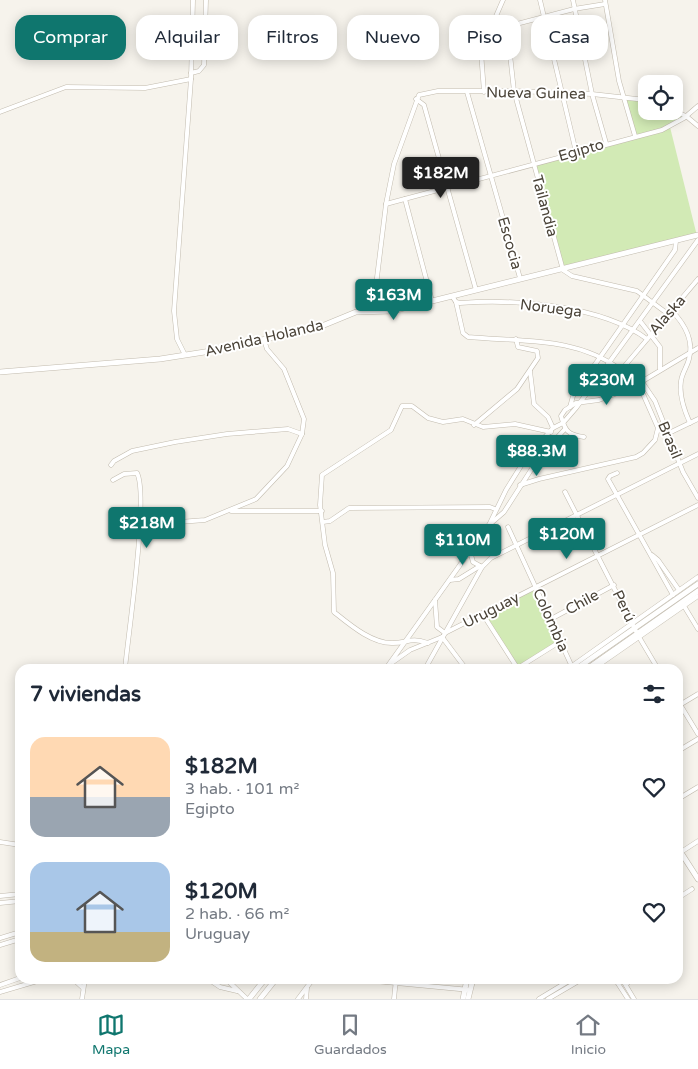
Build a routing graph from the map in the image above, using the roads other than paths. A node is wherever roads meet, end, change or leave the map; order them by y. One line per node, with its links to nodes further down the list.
1 (193, 0): 14 (street)
2 (206, 0): 14 (street)
3 (503, 0): 8 (street)
4 (540, 0): 9 (street)
5 (573, 0): 7 (street)
6 (605, 2): 7 (street); 21 (street)
7 (574, 9): 10 (street); 20 (street)
8 (497, 15)
9 (544, 15)
10 (552, 15)
11 (482, 60): 18 (street)
12 (511, 60): 16 (street, Tailandia)
13 (554, 60): 19 (street)
14 (191, 73): 15 (street)
15 (191, 79): 25 (street); 59 (street)
16 (514, 91): 18 (street, Nueva Guinea); 19 (street, Nueva Guinea); 32 (street, Tailandia)
17 (468, 92): 18 (street, Nueva Guinea); 22 (street, Nueva Guinea); 33 (street, Escocia)
18 (484, 92)
19 (561, 92): 20 (street, Nueva Guinea); 31 (street)
20 (592, 94): 21 (street, Nueva Guinea); 30 (street)
21 (623, 96): 23 (street, Nueva Guinea); 29 (street)
22 (416, 99): 34 (street); 36 (street)
23 (638, 99)
24 (698, 106): 27 (street, Egipto)
25 (0, 112)
26 (683, 115): 27 (street)
27 (686, 116): 28 (street); 29 (street, Egipto)
28 (698, 126)
29 (635, 136): 30 (street, Egipto)
30 (606, 143): 31 (street, Egipto)
31 (576, 152): 32 (street, Egipto)
32 (534, 164): 33 (street, Egipto); 39 (street, Tailandia)
33 (490, 176): 34 (street, Egipto); 40 (street, Escocia)
34 (448, 187): 35 (street, Egipto); 42 (street)
35 (405, 199): 36 (street, Egipto); 45 (street)
36 (386, 204): 48 (street)
37 (698, 238): 38 (street, Avenida Holanda); 47 (street)
38 (676, 241): 39 (street, Avenida Holanda); 43 (street)
39 (562, 268): 40 (street, Avenida Holanda); 43 (street)
40 (520, 278): 42 (street, Avenida Holanda)
41 (698, 279): 49 (street, Alaska)
42 (476, 290): 44 (street, Avenida Holanda)
43 (643, 294): 47 (street); 51 (street)
44 (452, 296): 45 (street, Avenida Holanda); 46 (street)
45 (432, 301): 48 (street, Avenida Holanda)
46 (456, 302): 51 (street, Noruega); 54 (street)
47 (653, 302): 49 (street); 50 (street)
48 (373, 310): 56 (street, Avenida Holanda)
49 (670, 312): 53 (street, Alaska); 58 (street)
50 (640, 321): 52 (street); 53 (street)
51 (623, 324): 52 (street, Noruega); 60 (street)
52 (634, 329): 55 (street, Noruega); 61 (street)
53 (651, 333): 55 (street, Alaska); 62 (street)
54 (516, 339): 60 (street); 64 (street)
55 (647, 339): 63 (street, Alaska)
56 (264, 340): 59 (street, Avenida Holanda); 80 (street)
57 (698, 348): 58 (street)
58 (690, 353): 62 (street); 76 (street)
59 (185, 355): 66 (street, Avenida Holanda)
60 (601, 356): 61 (street); 72 (street)
61 (609, 361): 63 (street); 65 (street)
62 (660, 369): 68 (street)
63 (621, 370): 67 (street, Alaska)
64 (530, 371): 77 (street); 79 (street)
65 (602, 371): 67 (street); 71 (street)
66 (0, 372)
67 (617, 375): 70 (street)
68 (642, 382): 69 (street); 81 (street, Brasil)
69 (631, 388): 70 (street); 88 (street)
70 (624, 389): 71 (street)
71 (579, 402): 72 (street); 73 (street)
72 (570, 407): 75 (street)
73 (568, 418): 75 (street); 78 (street)
74 (698, 419): 76 (street)
75 (563, 423): 78 (street); 79 (street)
76 (690, 423): 81 (street)
77 (474, 425): 79 (street); 96 (street)
78 (565, 428): 82 (street); 88 (street)
79 (552, 430): 94 (street)
80 (302, 434): 85 (street); 95 (street)
81 (667, 434): 84 (street, Brasil)
82 (584, 437)
83 (698, 454): 84 (street)
84 (680, 463): 90 (street); 91 (street, Brasil)
85 (112, 465)
86 (616, 473): 90 (street)
87 (113, 480): 93 (street)
88 (520, 485): 99 (street)
89 (565, 492): 97 (street, Perú)
90 (617, 496): 97 (street); 101 (street)
91 (698, 498)
92 (698, 505): 101 (street, Uruguay)
93 (140, 508): 95 (street); 127 (street)
94 (495, 510): 98 (street); 99 (street)
95 (226, 511): 96 (street)
96 (322, 511): 98 (street)
97 (578, 516): 102 (street); 105 (street, Perú)
98 (323, 522): 124 (street)
99 (490, 525): 103 (street)
100 (508, 527): 102 (street, Colombia)
101 (638, 534): 104 (street); 105 (street, Uruguay)
102 (517, 545): 106 (street); 111 (street, Colombia)
103 (470, 551): 106 (street); 108 (street)
104 (649, 553): 112 (street); 114 (street)
105 (598, 554): 110 (street, Perú); 111 (street, Uruguay)
106 (481, 567): 108 (street); 122 (street)
107 (698, 577): 112 (street)
108 (450, 580): 116 (street)
109 (698, 584): 120 (street)
110 (614, 585): 119 (street, Chile); 120 (street, Perú)
111 (536, 587): 118 (street, Uruguay); 119 (street, Colombia)
112 (679, 590): 114 (street)
113 (698, 591): 123 (street)
114 (673, 595): 120 (street)
115 (698, 596): 117 (street)
116 (435, 600): 122 (street); 124 (street)
117 (684, 606): 121 (street); 123 (street)
118 (482, 613): 122 (street, Uruguay); 132 (street)
119 (550, 619): 125 (street, Colombia)
120 (634, 626): 123 (street, Perú); 135 (street)
121 (698, 629)
122 (443, 635): 126 (street, Uruguay); 130 (street); 131 (street)
123 (638, 636): 136 (street); 137 (street); 138 (street, Perú)
124 (406, 640): 126 (street); 128 (street)
125 (561, 641): 133 (street); 134 (street, Colombia)
126 (428, 643): 129 (street, Uruguay)
127 (125, 664)
128 (389, 664)
129 (391, 664)
130 (428, 664)
131 (463, 664)
132 (515, 664)
133 (524, 664)
134 (572, 664)
135 (580, 664)
136 (595, 664)
137 (600, 664)
138 (655, 664)
139 (698, 694): 140 (street)
140 (683, 702)
141 (683, 712): 142 (street)
142 (698, 734)
143 (698, 739): 144 (street)
144 (683, 748)
145 (698, 787): 146 (street)
146 (683, 796)
147 (698, 841): 150 (street)
148 (0, 842): 149 (street)
149 (15, 844)
150 (683, 848)
151 (683, 858): 152 (street)
152 (698, 879)
153 (692, 888): 155 (street)
154 (15, 894): 156 (street)
155 (683, 894)
156 (0, 896)
157 (15, 902): 158 (street)
158 (0, 903)
159 (15, 934): 160 (street)
160 (0, 938)
161 (15, 940): 162 (street)
162 (0, 945)
163 (15, 980): 178 (street)
164 (27, 984): 184 (street)
165 (79, 984): 181 (street)
166 (84, 984): 181 (street)
167 (216, 984): 183 (street)
168 (231, 984): 183 (street)
169 (261, 984): 186 (street)
170 (272, 984): 187 (street)
171 (396, 984): 190 (street)
172 (420, 984): 182 (street)
173 (468, 984): 182 (street)
174 (470, 984): 182 (street)
175 (564, 984): 193 (street)
176 (574, 984): 194 (street)
177 (618, 984): 195 (street)
178 (0, 985)
179 (626, 985): 196 (street)
180 (308, 986): 188 (street); 189 (street)
181 (84, 988): 185 (street)
182 (467, 990): 191 (street); 192 (street)
183 (237, 991): 186 (street)
184 (0, 992)
185 (82, 999)
186 (248, 999)
187 (260, 999)
188 (298, 999)
189 (306, 999)
190 (394, 999)
191 (463, 999)
192 (468, 999)
193 (539, 999)
194 (548, 999)
195 (628, 999)
196 (634, 999)

